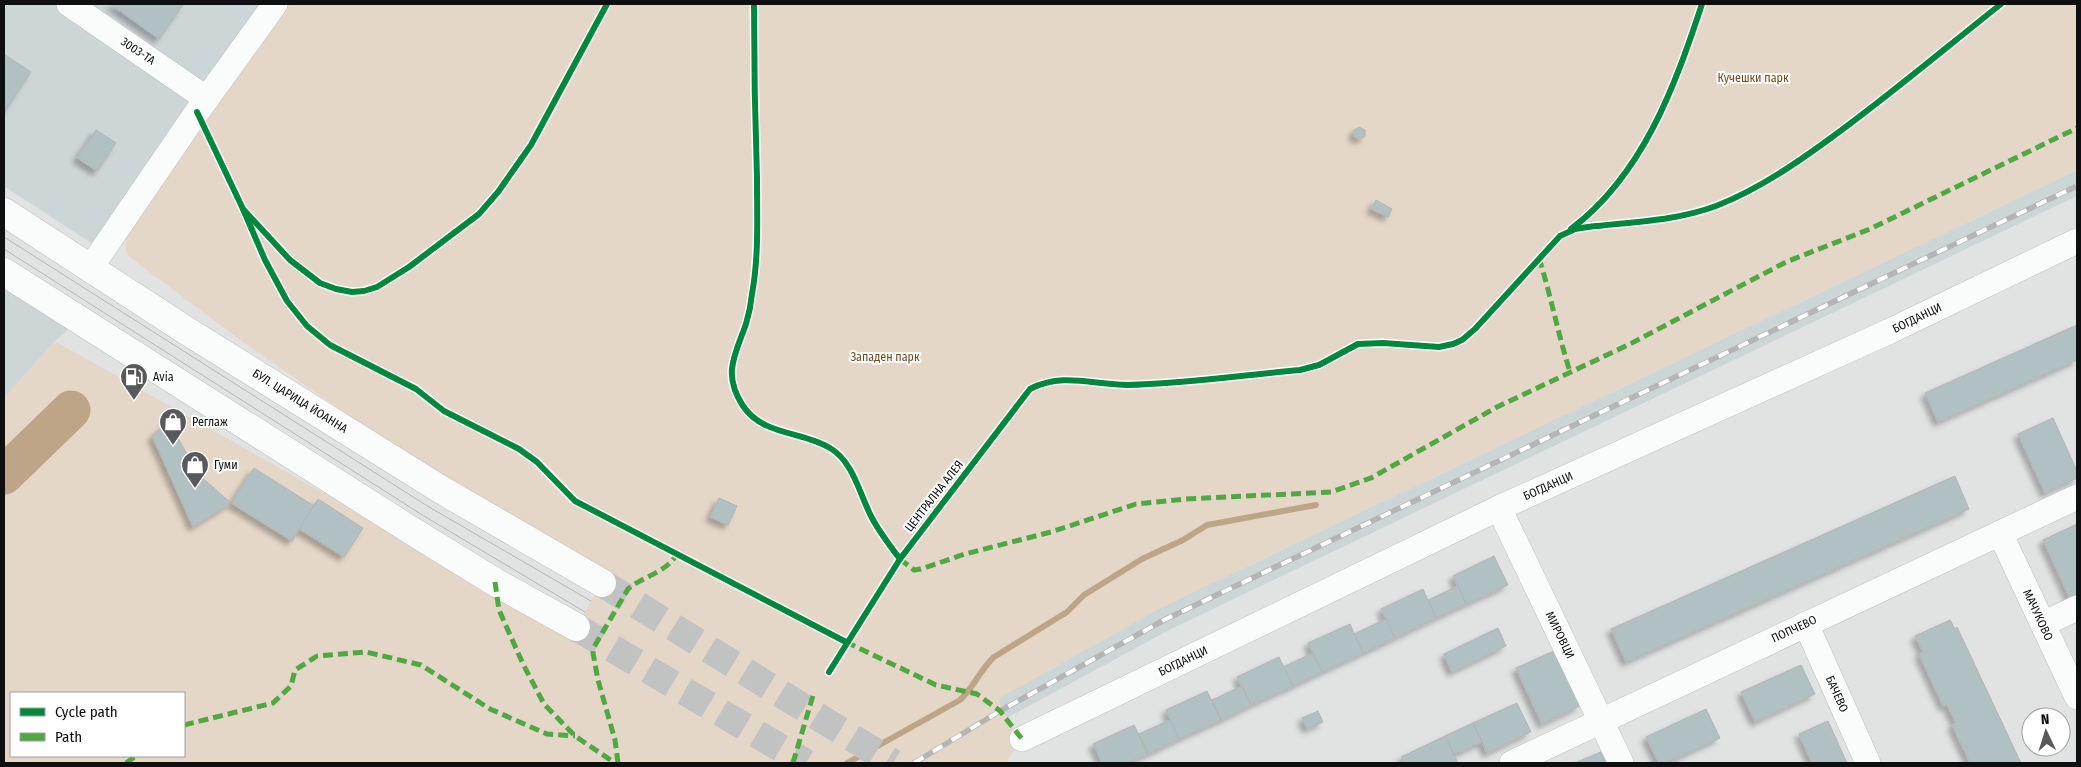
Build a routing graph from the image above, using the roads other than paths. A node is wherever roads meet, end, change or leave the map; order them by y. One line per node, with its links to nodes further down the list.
1 (69, 4): 3 (street, 3003-ТА)
2 (275, 4): 3 (street)
3 (207, 98): 6 (street)
4 (4, 212): 6 (main road, БУЛ. ЦАРИЦА ЙОАННА)
5 (2077, 241): 9 (street, БОГДАНЦИ)
6 (91, 267): 11 (main road, БУЛ. ЦАРИЦА ЙОАННА)
7 (4, 272): 15 (main road)
8 (2077, 497): 10 (street, ПОПЧЕВО)
9 (1499, 508): 17 (street, МИРОВЦИ); 18 (street, БОГДАНЦИ)
10 (2000, 533): 13 (street, ПОПЧЕВО); 14 (street, МАЧУКОВО)
11 (602, 583)
12 (2077, 608): 14 (street)
13 (1806, 624): 17 (street, ПОПЧЕВО); 21 (street, БАЧЕВО)
14 (2043, 624): 16 (street, МАЧУКОВО)
15 (576, 627)
16 (2077, 697)
17 (1601, 720): 19 (street, ПОПЧЕВО); 20 (street, МИРОВЦИ)
18 (1022, 739)
19 (1512, 763)
20 (1621, 763)
21 (1868, 763)

